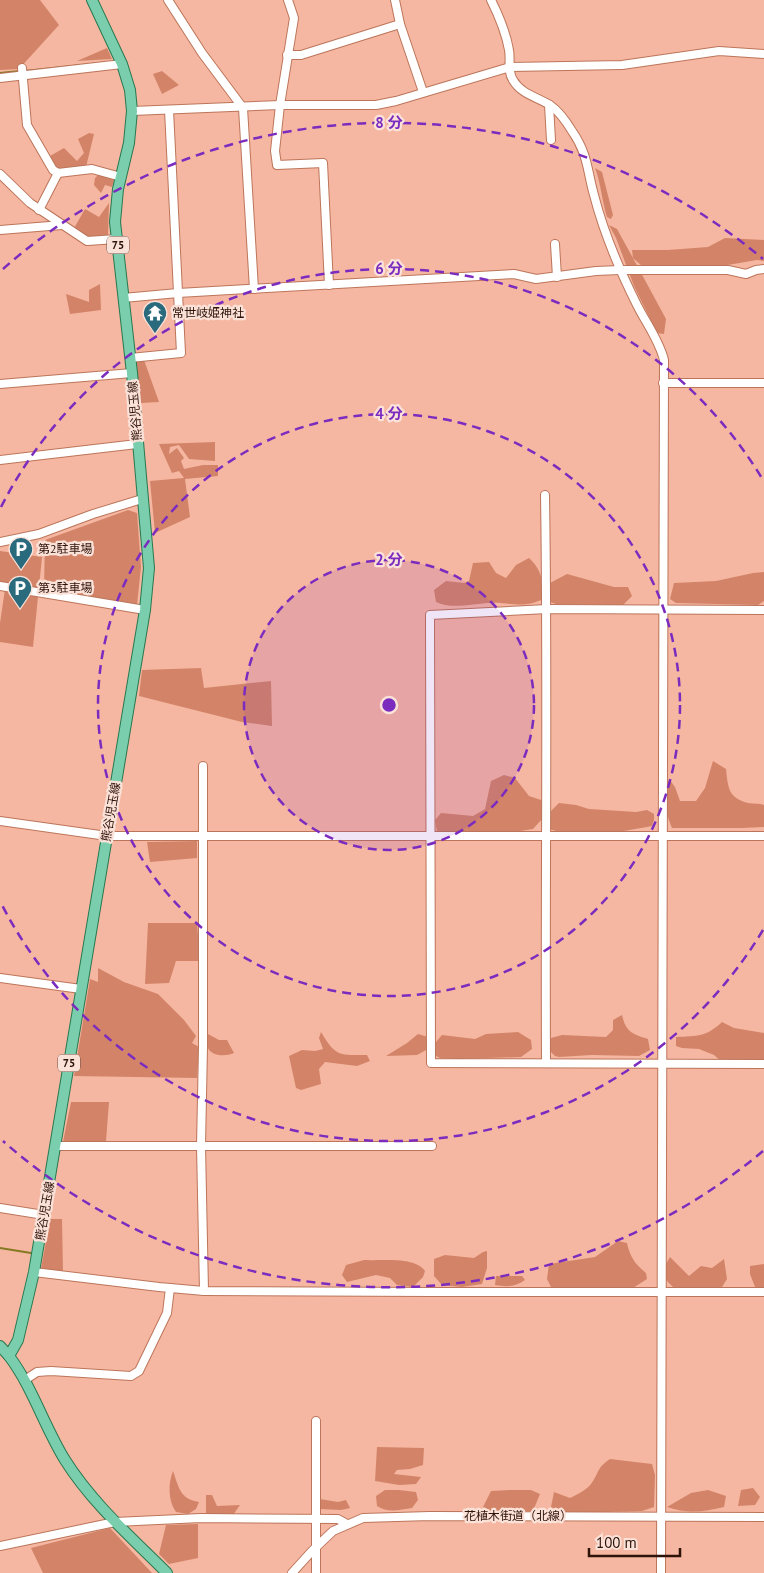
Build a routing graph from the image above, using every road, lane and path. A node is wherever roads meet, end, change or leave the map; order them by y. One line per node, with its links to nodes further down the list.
1 (92, 0): 9 (main road, 熊谷児玉線 / 75)
2 (168, 0): 16 (street)
3 (288, 0): 8 (street)
4 (395, 0): 6 (street)
5 (491, 0): 10 (street)
6 (400, 24): 8 (street); 13 (street)
7 (764, 54): 10 (street)
8 (287, 55): 14 (street)
9 (122, 64): 11 (street); 18 (main road, 熊谷児玉線 / 75)
10 (510, 67): 13 (street); 15 (street)
11 (22, 72): 12 (street); 20 (street)
12 (0, 78)
13 (424, 92): 14 (street)
14 (280, 105): 16 (street); 31 (street)
15 (549, 105): 19 (street); 29 (street)
16 (243, 108): 17 (street); 32 (street)
17 (169, 110): 18 (street); 33 (street)
18 (132, 111): 22 (main road, 熊谷児玉線 / 75)
19 (551, 140)
20 (58, 173): 22 (street); 23 (street)
21 (0, 174): 23 (street)
22 (121, 177): 26 (main road, 熊谷児玉線 / 75)
23 (39, 210): 24 (street)
24 (62, 225): 25 (street); 26 (street)
25 (0, 230)
26 (117, 239): 34 (main road, 熊谷児玉線 / 75)
27 (556, 244): 30 (street)
28 (764, 269): 29 (street)
29 (620, 270): 30 (street); 37 (street)
30 (557, 277): 31 (street)
31 (329, 285): 32 (street)
32 (254, 289): 33 (street)
33 (178, 293): 34 (street); 35 (street)
34 (123, 298): 35 (main road, 熊谷児玉線 / 75)
35 (130, 358): 36 (main road, 熊谷児玉線 / 75)
36 (132, 373): 39 (street); 40 (main road, 熊谷児玉線 / 75)
37 (664, 382): 38 (street); 47 (street)
38 (764, 383)
39 (0, 384)
40 (137, 444): 41 (street); 43 (main road, 熊谷児玉線 / 75)
41 (0, 460)
42 (545, 495): 46 (street)
43 (142, 499): 44 (street); 48 (main road, 熊谷児玉線 / 75)
44 (0, 542)
45 (0, 586): 48 (street)
46 (547, 609): 47 (street); 54 (street); 55 (street)
47 (663, 609): 49 (street); 56 (street)
48 (145, 610): 52 (main road, 熊谷児玉線 / 75)
49 (764, 610)
50 (203, 766): 53 (street)
51 (0, 821): 52 (street)
52 (107, 836): 53 (street); 59 (main road, 熊谷児玉線 / 75)
53 (203, 836): 54 (street); 64 (street)
54 (431, 836): 55 (street); 60 (street)
55 (545, 836): 56 (street); 60 (street)
56 (662, 836): 57 (street); 61 (street)
57 (764, 836)
58 (0, 978): 59 (street)
59 (81, 989): 63 (main road, 熊谷児玉線 / 75)
60 (546, 1063): 61 (street)
61 (662, 1064): 62 (street); 71 (street)
62 (764, 1064)
63 (55, 1146): 64 (street); 67 (main road, 熊谷児玉線 / 75)
64 (201, 1146): 65 (street); 70 (street)
65 (432, 1146)
66 (0, 1208): 67 (street)
67 (44, 1215): 68 (main road, 熊谷児玉線 / 75)
68 (34, 1272): 69 (street); 74 (main road, 熊谷児玉線 / 75)
69 (170, 1288): 70 (street); 75 (street)
70 (204, 1291): 71 (street)
71 (662, 1292): 72 (street); 77 (street)
72 (764, 1292)
73 (0, 1346): 74 (main road)
74 (9, 1356): 75 (main road)
75 (25, 1380): 80 (main road)
76 (316, 1421): 79 (street)
77 (661, 1516): 78 (street, 花植木街道（北線）); 81 (street, 花植木街道（北線）); 87 (street)
78 (764, 1517)
79 (317, 1519): 80 (street); 81 (street); 83 (street)
80 (115, 1522): 82 (street); 84 (main road)
81 (347, 1524): 83 (street, 花植木街道（北線）)
82 (0, 1546)
83 (317, 1546): 85 (street, 花植木街道（北線）); 86 (street)
84 (167, 1573)
85 (292, 1573)
86 (316, 1573)
87 (661, 1573)

